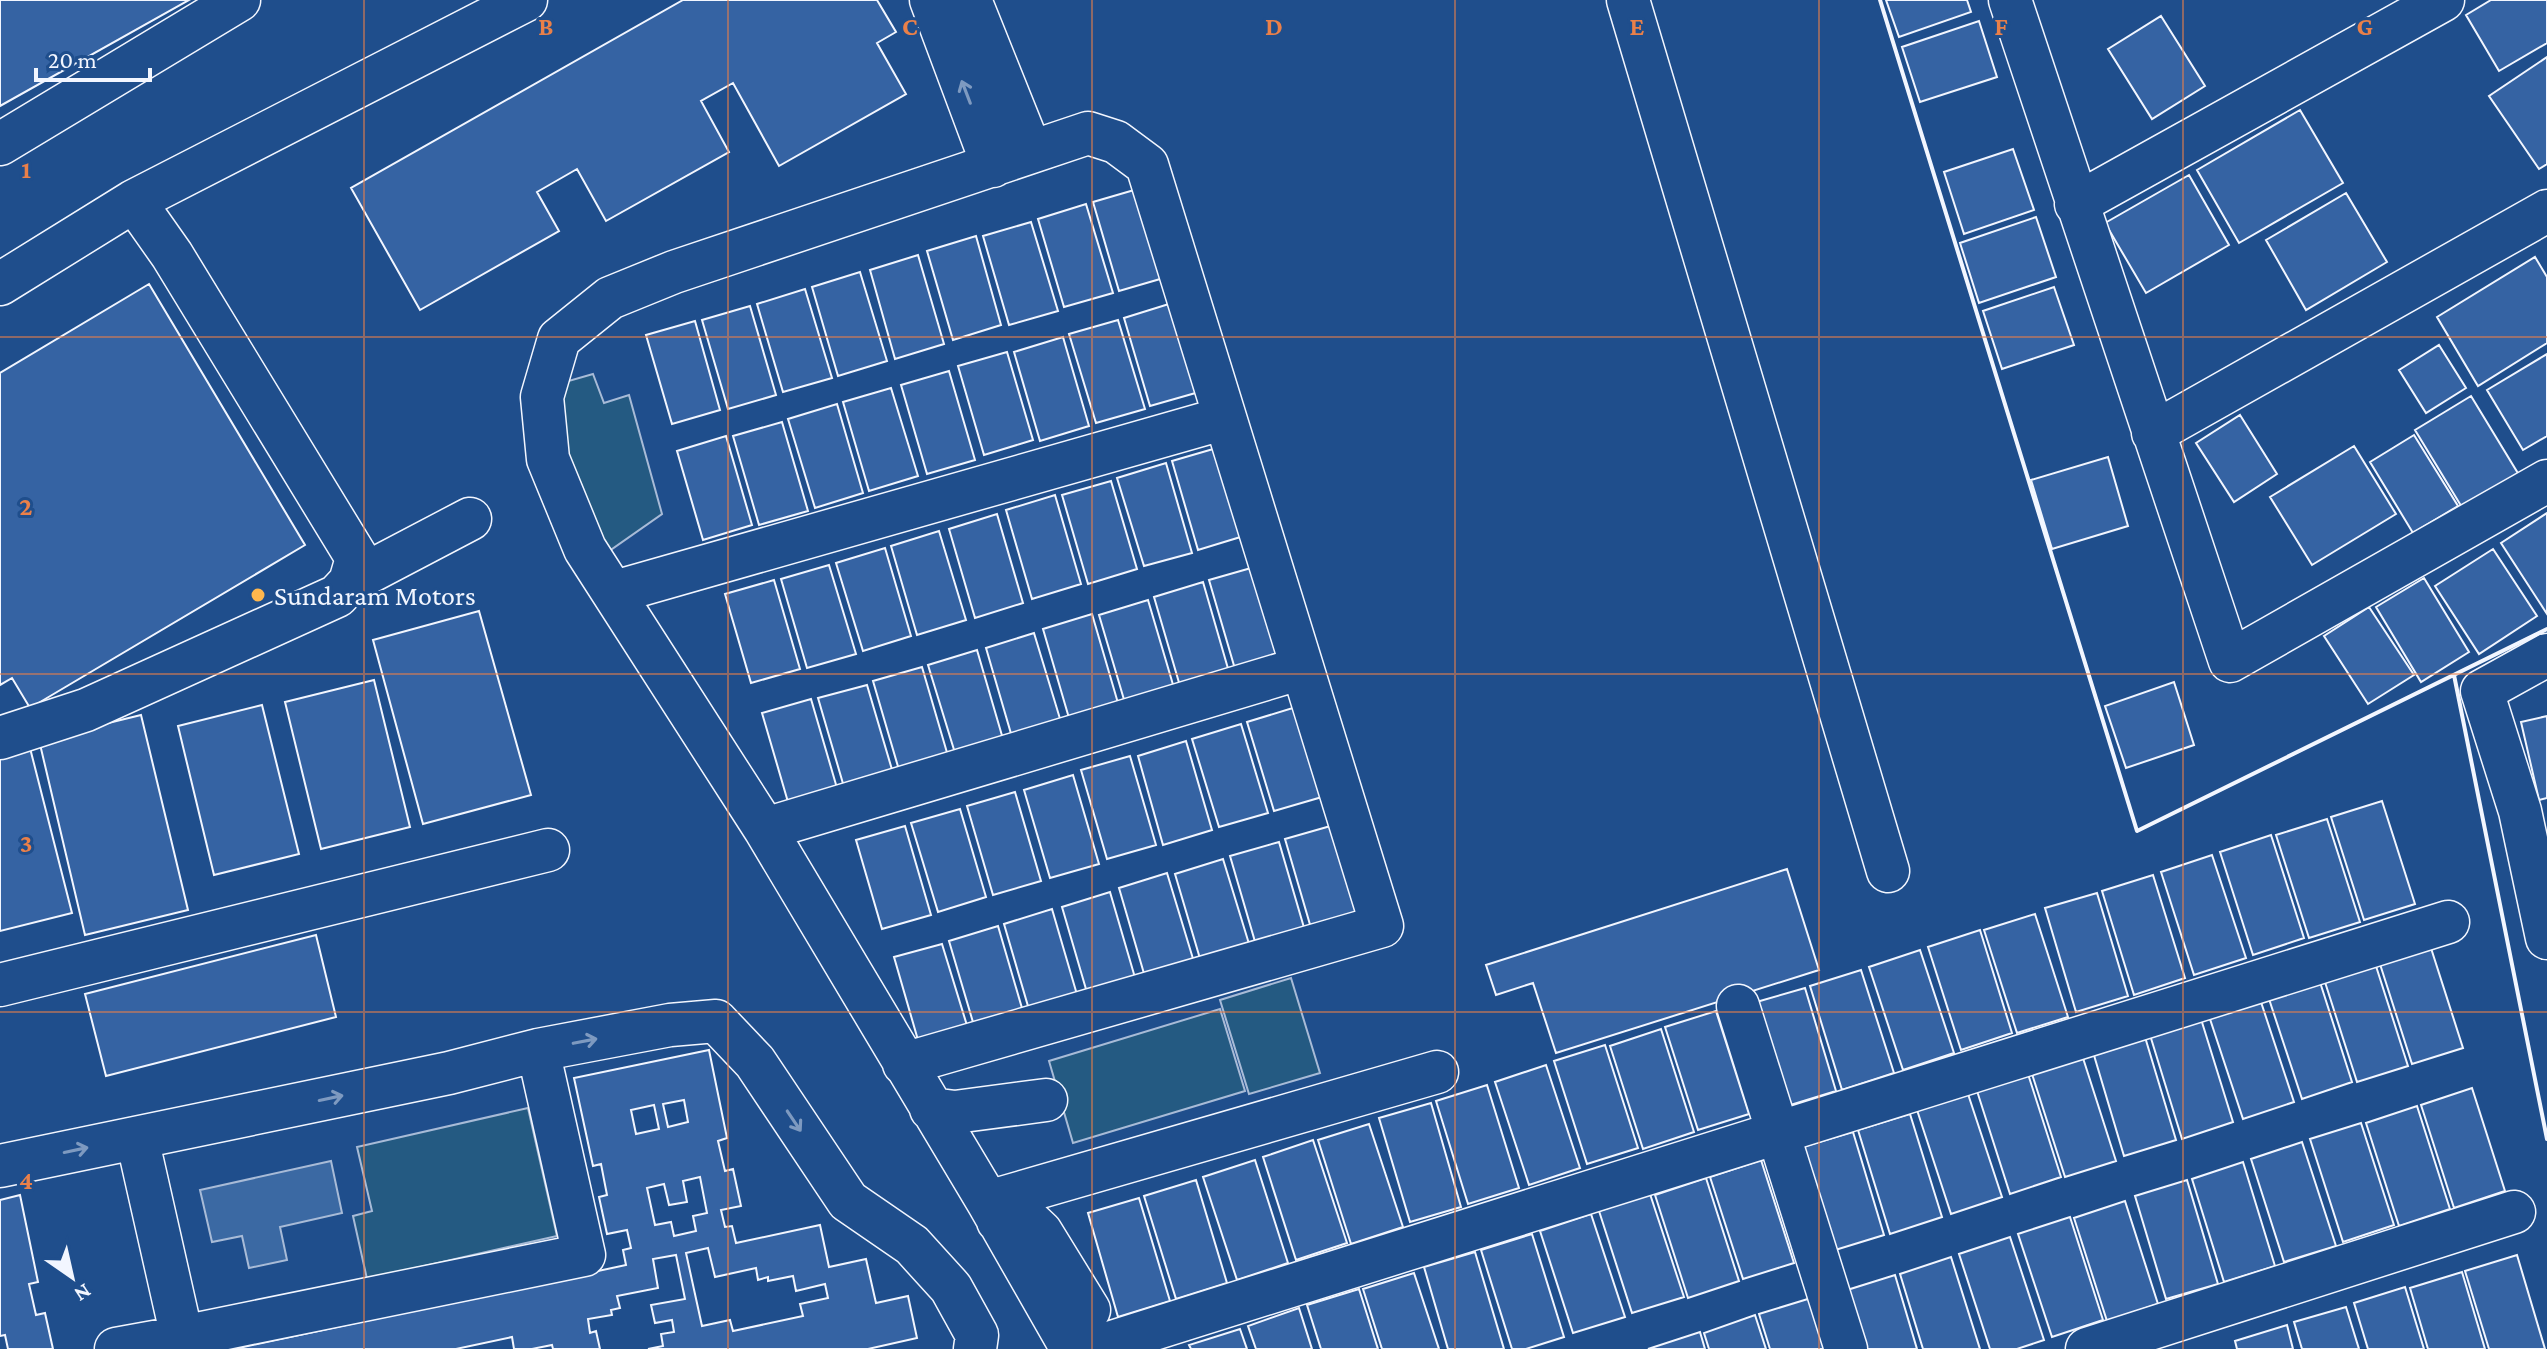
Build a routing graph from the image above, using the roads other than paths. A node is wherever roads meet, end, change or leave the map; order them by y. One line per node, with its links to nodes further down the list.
1 (239, 0): 7 (street)
2 (526, 0): 9 (street)
3 (1628, 0): 25 (street)
4 (2010, 0): 10 (street)
5 (2443, 0): 10 (street)
6 (956, 13): 8 (street)
7 (0, 144)
8 (1012, 159): 13 (street); 18 (street)
9 (134, 201): 12 (street); 17 (street)
10 (2076, 204): 14 (street)
11 (2547, 211): 14 (street)
12 (0, 284)
13 (1225, 418): 18 (street); 20 (street)
14 (2153, 433): 15 (street)
15 (2547, 481)
16 (470, 519): 17 (street)
17 (350, 582): 21 (street)
18 (615, 592): 23 (street)
19 (2547, 655): 22 (street)
20 (1302, 668): 23 (street); 31 (street)
21 (0, 738)
22 (2533, 808): 27 (street)
23 (765, 829): 31 (street)
24 (548, 850): 28 (street)
25 (1888, 871)
26 (2448, 922): 35 (street)
27 (2547, 938)
28 (0, 985)
29 (1738, 1006): 35 (street)
30 (538, 1050): 36 (street, one-way to 30); 41 (street); 43 (street, one-way to 43)
31 (904, 1064): 34 (street)
32 (1437, 1072): 38 (street)
33 (1046, 1100): 34 (street)
34 (931, 1109): 38 (street)
35 (1778, 1133): 40 (street); 45 (street)
36 (137, 1138): 37 (street, one-way to 36); 41 (street)
37 (0, 1166)
38 (993, 1212): 40 (street); 44 (street)
39 (2514, 1212): 46 (street)
40 (1090, 1329)
41 (182, 1337): 42 (street)
42 (116, 1349)
43 (975, 1349)
44 (1072, 1349)
45 (1846, 1349)
46 (2087, 1349)

